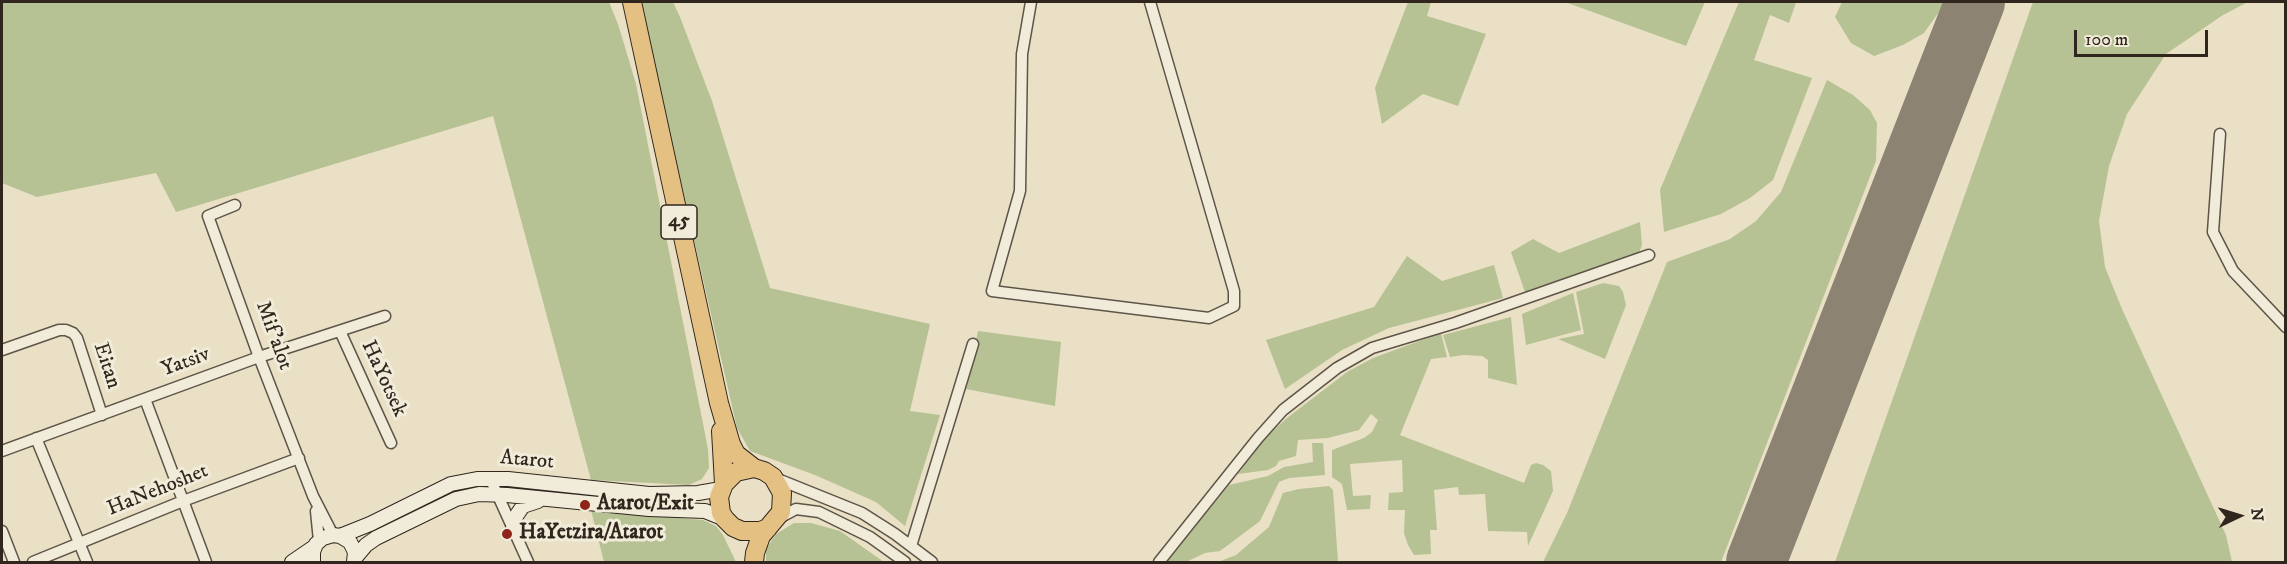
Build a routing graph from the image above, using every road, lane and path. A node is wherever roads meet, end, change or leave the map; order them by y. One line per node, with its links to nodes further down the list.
1 (627, 2): 5 (highway, 45)
2 (632, 2): 5 (highway, 45)
3 (1031, 2): 4 (street)
4 (1150, 2)
5 (640, 42): 16 (highway, 45)
6 (2220, 134): 10 (street)
7 (235, 205): 14 (street, Mif'alot)
8 (1649, 255): 50 (street)
9 (385, 316): 11 (street, Yatsiv)
10 (2286, 327)
11 (340, 331): 14 (street, Yatsiv); 19 (street, HaYotsek)
12 (973, 344): 37 (street)
13 (2, 350): 17 (street, Eitan)
14 (259, 357): 15 (street, Yatsiv); 21 (street, Mif'alot)
15 (145, 399): 17 (street, Yatsiv); 29 (street)
16 (719, 403): 22 (highway, 45); 25 (highway, 45)
17 (102, 415): 18 (street, Yatsiv)
18 (36, 438): 20 (street, Yatsiv); 35 (street)
19 (392, 443)
20 (2, 451)
21 (298, 458): 27 (street, Mif'alot); 29 (street, HaNehoshet)
22 (754, 468): 23 (highway, 45); 25 (highway)
23 (774, 477): 31 (highway); 37 (street)
24 (490, 478): 25 (street, Atarot); 26 (street); 34 (street, Atarot)
25 (722, 486): 30 (highway, 45)
26 (497, 494): 28 (street, Atarot); 32 (street); 38 (street, Atarot)
27 (313, 496): 34 (street, Mif'alot); 36 (street, Mif'alot)
28 (546, 499): 30 (street, Atarot); 32 (street)
29 (183, 501): 35 (street, HaNehoshet); 42 (street)
30 (729, 523): 31 (highway); 46 (highway, 45)
31 (772, 524): 47 (highway); 48 (street)
32 (513, 530): 45 (street)
33 (2, 531): 39 (street)
34 (336, 536): 36 (street, Atarot); 38 (street)
35 (80, 544): 40 (street, HaNehoshet); 41 (street)
36 (317, 544): 43 (street); 44 (street)
37 (911, 546): 49 (street)
38 (354, 560)
39 (14, 562)
40 (33, 562)
41 (87, 562)
42 (206, 562)
43 (292, 562)
44 (313, 562)
45 (528, 562)
46 (748, 562)
47 (754, 562)
48 (905, 562)
49 (932, 562)
50 (1159, 562)

